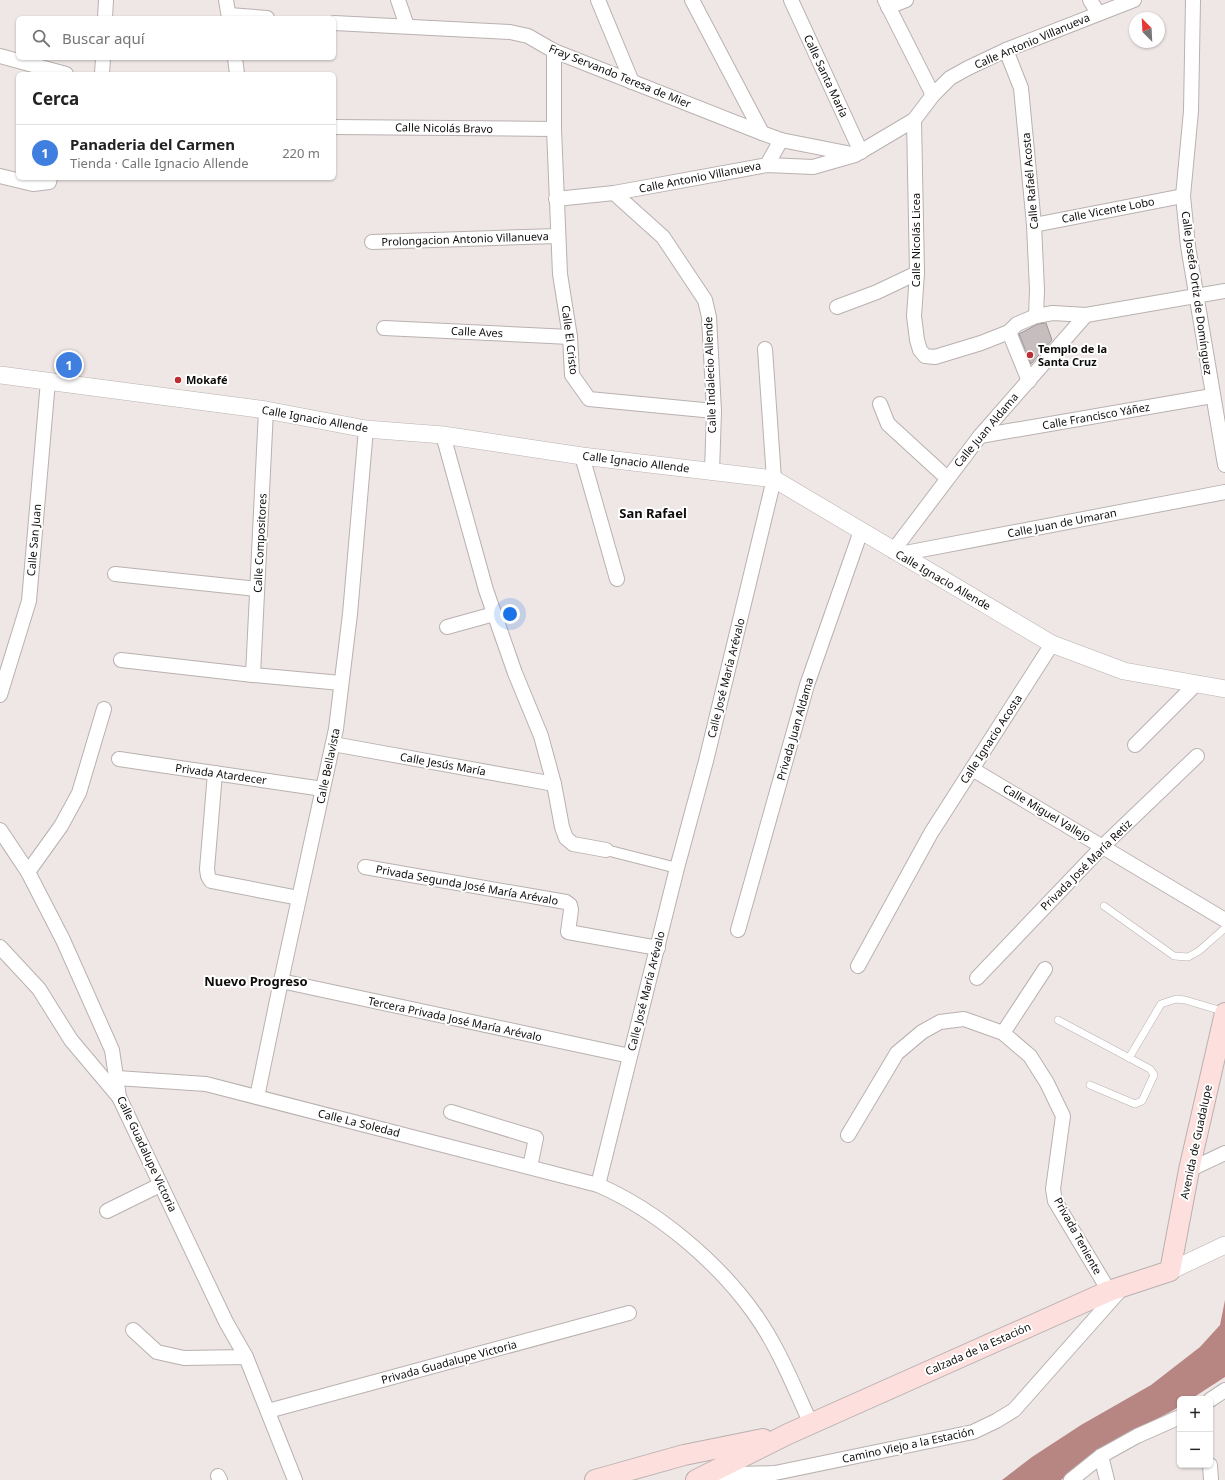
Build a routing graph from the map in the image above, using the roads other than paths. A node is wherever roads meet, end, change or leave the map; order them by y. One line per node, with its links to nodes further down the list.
1 (106, 0): 13 (street)
2 (226, 0): 14 (street)
3 (398, 0): 16 (street)
4 (598, 0): 25 (street)
5 (692, 0): 30 (street)
6 (791, 0): 32 (street, Calle Santa María)
7 (906, 0): 11 (street)
8 (1090, 0): 12 (street)
9 (1134, 0): 12 (street, Calle Antonio Villanueva)
10 (1193, 0): 39 (street, Calle Josefa Ortiz de Domínguez)
11 (886, 4): 26 (street)
12 (1098, 13): 17 (street, Calle Antonio Villanueva)
13 (105, 16)
14 (229, 16)
15 (336, 23): 16 (street, Fray Servando Teresa de Mier)
16 (407, 26): 18 (street, Fray Servando Teresa de Mier)
17 (1006, 50): 26 (street, Calle Antonio Villanueva); 41 (street, Calle Rafaél Acosta)
18 (554, 51): 25 (street, Fray Servando Teresa de Mier); 29 (street, Calle El Cristo)
19 (0, 56): 22 (street)
20 (103, 60): 23 (street)
21 (235, 60): 24 (street)
22 (58, 72)
23 (102, 72)
24 (237, 72)
25 (632, 82): 30 (street, Fray Servando Teresa de Mier)
26 (933, 95): 27 (street, Calle Antonio Villanueva)
27 (914, 120): 32 (street, Calle Antonio Villanueva); 44 (street, Calle Nicolás Licea)
28 (336, 127): 29 (street, Calle Nicolás Bravo)
29 (554, 129): 40 (street, Calle El Cristo)
30 (762, 134): 31 (street, Fray Servando Teresa de Mier)
31 (781, 140): 32 (street, Fray Servando Teresa de Mier); 33 (street)
32 (858, 154): 33 (street, Calle Antonio Villanueva)
33 (767, 165): 38 (street, Calle Antonio Villanueva)
34 (0, 176): 36 (street)
35 (16, 180): 37 (street)
36 (16, 180)
37 (50, 180)
38 (614, 193): 40 (street, Calle Antonio Villanueva); 60 (street, Calle Indalecio Allende)
39 (1183, 196): 41 (street, Calle Vicente Lobo); 46 (street, Calle Josefa Ortiz de Domínguez)
40 (556, 199): 42 (street, Calle El Cristo)
41 (1034, 225): 49 (street, Calle Rafaél Acosta)
42 (558, 236): 43 (street, Prolongacion Antonio Villanueva); 52 (street, Calle El Cristo)
43 (372, 242)
44 (917, 273): 47 (street); 51 (street, Calle Nicolás Licea)
45 (1225, 291): 46 (street)
46 (1196, 296): 48 (street); 57 (street, Calle Josefa Ortiz de Domínguez)
47 (837, 307)
48 (1086, 315): 49 (street); 56 (street, Calle Juan Aldama)
49 (1036, 316): 51 (street)
50 (384, 328): 52 (street, Calle Aves)
51 (1009, 332): 56 (street)
52 (570, 337): 60 (street, Calle El Cristo)
53 (765, 349): 68 (street, Calle José María Arévalo)
54 (0, 375): 55 (street, Calle Ignacio Allende)
55 (48, 381): 59 (street, Calle Ignacio Allende); 83 (street, Calle San Juan)
56 (1029, 381): 63 (street, Calle Juan Aldama)
57 (1212, 396): 63 (street, Calle Francisco Yáñez); 65 (street, Calle Josefa Ortiz de Domínguez)
58 (880, 404): 67 (street)
59 (266, 410): 61 (street, Calle Ignacio Allende); 74 (street, Calle Compositores)
60 (714, 411): 66 (street, Calle Indalecio Allende)
61 (366, 429): 62 (street, Calle Ignacio Allende); 80 (street, Calle Bellavista)
62 (443, 435): 64 (street, Calle Ignacio Allende); 75 (street)
63 (980, 436): 67 (street, Calle Juan Aldama)
64 (582, 456): 66 (street, Calle Ignacio Allende); 73 (street)
65 (1225, 465)
66 (712, 472): 68 (street, Calle Ignacio Allende)
67 (947, 478): 71 (street, Calle Juan Aldama)
68 (774, 479): 70 (street, Calle Ignacio Allende); 97 (street, Calle José María Arévalo)
69 (1225, 492): 71 (street, Calle Juan de Umaran)
70 (861, 531): 71 (street, Calle Ignacio Allende); 103 (street, Privada Juan Aldama)
71 (896, 552): 77 (street, Calle Ignacio Allende)
72 (115, 574): 74 (street)
73 (617, 579)
74 (257, 589): 79 (street, Calle Compositores)
75 (494, 614): 76 (street); 91 (street)
76 (447, 627)
77 (1052, 644): 81 (street, Calle Ignacio Allende); 89 (street, Calle Ignacio Acosta)
78 (121, 660): 79 (street)
79 (253, 675): 80 (street)
80 (342, 683): 85 (street, Calle Bellavista)
81 (1197, 683): 82 (street, Calle Ignacio Allende); 86 (street)
82 (1225, 689)
83 (0, 695)
84 (104, 709): 98 (street)
85 (332, 744): 91 (street, Calle Jesús María); 92 (street, Calle Bellavista)
86 (1135, 745)
87 (1198, 756): 94 (street, Privada José María Retiz)
88 (118, 759): 90 (street, Privada Atardecer)
89 (972, 769): 94 (street, Calle Miguel Vallejo); 106 (street, Calle Ignacio Acosta)
90 (215, 773): 92 (street, Privada Atardecer); 99 (street)
91 (554, 784): 95 (street)
92 (323, 789): 99 (street, Calle Bellavista)
93 (0, 830): 98 (street, Calle Guadalupe Victoria)
94 (1103, 846): 101 (street, Calle Miguel Vallejo); 108 (street, Privada José María Retiz)
95 (606, 850): 97 (street)
96 (365, 867): 105 (street, Privada Segunda José María Arévalo)
97 (677, 868): 105 (street, Calle José María Arévalo)
98 (28, 872): 115 (street, Calle Guadalupe Victoria)
99 (299, 898): 109 (street, Calle Bellavista)
100 (1104, 906): 102 (lane)
101 (1225, 920)
102 (1225, 928)
103 (738, 930)
104 (0, 947): 117 (street)
105 (658, 948): 113 (street, Calle José María Arévalo)
106 (858, 966)
107 (1045, 969): 112 (street)
108 (977, 978)
109 (281, 981): 113 (street, Tercera Privada José María Arévalo); 118 (street, Calle Bellavista)
110 (1225, 1013): 114 (lane); 123 (main road, Avenida de Guadalupe)
111 (1058, 1020): 114 (lane)
112 (1003, 1033): 120 (street, Privada Teniente); 129 (street, Privada Teniente)
113 (630, 1056): 124 (street, Calle José María Arévalo)
114 (1129, 1058): 116 (lane)
115 (117, 1078): 117 (street, Calle Guadalupe Victoria); 118 (street, Calle La Soledad)
116 (1090, 1085)
117 (119, 1098): 125 (street, Calle Guadalupe Victoria)
118 (257, 1098): 122 (street, Calle La Soledad)
119 (451, 1112): 122 (street)
120 (848, 1135)
121 (1225, 1153): 123 (street)
122 (530, 1167): 124 (street, Calle La Soledad)
123 (1189, 1170): 128 (main road, Avenida de Guadalupe)
124 (598, 1184): 137 (street)
125 (160, 1185): 126 (street); 132 (street, Calle Guadalupe Victoria)
126 (107, 1211)
127 (1225, 1245): 128 (street)
128 (1170, 1271): 129 (main road, Calzada de la Estación)
129 (1115, 1289): 137 (main road, Calzada de la Estación); 142 (street, Camino Viejo a la Estación)
130 (629, 1313): 135 (street, Privada Guadalupe Victoria)
131 (133, 1330): 132 (street)
132 (246, 1356): 135 (street, Calle Guadalupe Victoria)
133 (1225, 1390): 134 (street)
134 (1213, 1398)
135 (268, 1411): 143 (street, Calle Guadalupe Victoria)
136 (1177, 1417): 140 (street)
137 (811, 1424): 138 (main road, Calzada de la Estación)
138 (788, 1434): 139 (main road, Calzada de la Estación); 142 (main road, Calzada de la Estación)
139 (684, 1455): 142 (main road); 144 (main road, Calzada de la Estación)
140 (1102, 1456): 145 (street); 146 (street)
141 (1210, 1468): 147 (street)
142 (698, 1478)
143 (295, 1480)
144 (594, 1480)
145 (1071, 1480)
146 (1107, 1480)
147 (1211, 1480)

